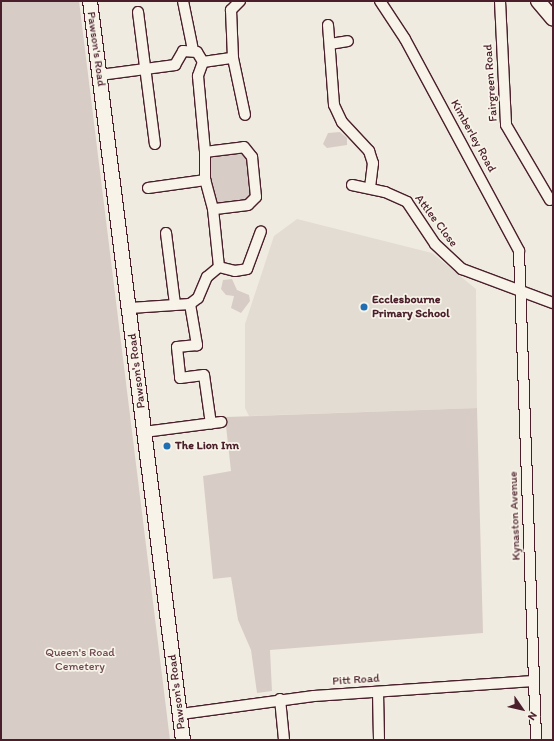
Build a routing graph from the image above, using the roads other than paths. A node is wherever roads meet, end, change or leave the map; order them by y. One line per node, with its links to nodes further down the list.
1 (90, 1): 16 (street, Pawson's Road)
2 (183, 1): 12 (street)
3 (240, 1): 13 (street)
4 (380, 1): 29 (street, Kimberley Road)
5 (500, 1): 24 (street, Fairgreen Road)
6 (538, 1): 8 (street)
7 (138, 12): 15 (street)
8 (553, 19)
9 (328, 25): 11 (street)
10 (348, 41): 11 (street)
11 (330, 44): 23 (street)
12 (193, 50): 14 (street); 15 (street)
13 (233, 58): 14 (street); 17 (street)
14 (203, 62): 19 (street)
15 (147, 70): 16 (street); 18 (street)
16 (100, 75): 33 (street, Pawson's Road)
17 (245, 115)
18 (155, 144)
19 (205, 152): 20 (street); 25 (street)
20 (205, 180): 22 (street); 25 (street)
21 (352, 185): 23 (street, Attlee Close)
22 (148, 188)
23 (370, 188): 29 (street, Attlee Close)
24 (550, 200)
25 (213, 209): 28 (street)
26 (261, 231): 28 (street)
27 (166, 233): 31 (street)
28 (219, 267): 32 (street)
29 (522, 292): 30 (street, Attlee Close); 35 (street, Kynaston Avenue)
30 (553, 303)
31 (175, 304): 32 (street); 33 (street)
32 (190, 304): 34 (street)
33 (130, 308): 34 (street, Pawson's Road)
34 (144, 432): 38 (street, Pawson's Road)
35 (533, 681): 36 (street, Pitt Road); 42 (street, Kynaston Avenue)
36 (378, 692): 37 (street, Pitt Road); 41 (street)
37 (280, 700): 38 (street, Pitt Road); 40 (street)
38 (181, 714): 39 (street, Pawson's Road)
39 (183, 740)
40 (284, 740)
41 (380, 740)
42 (536, 740)

